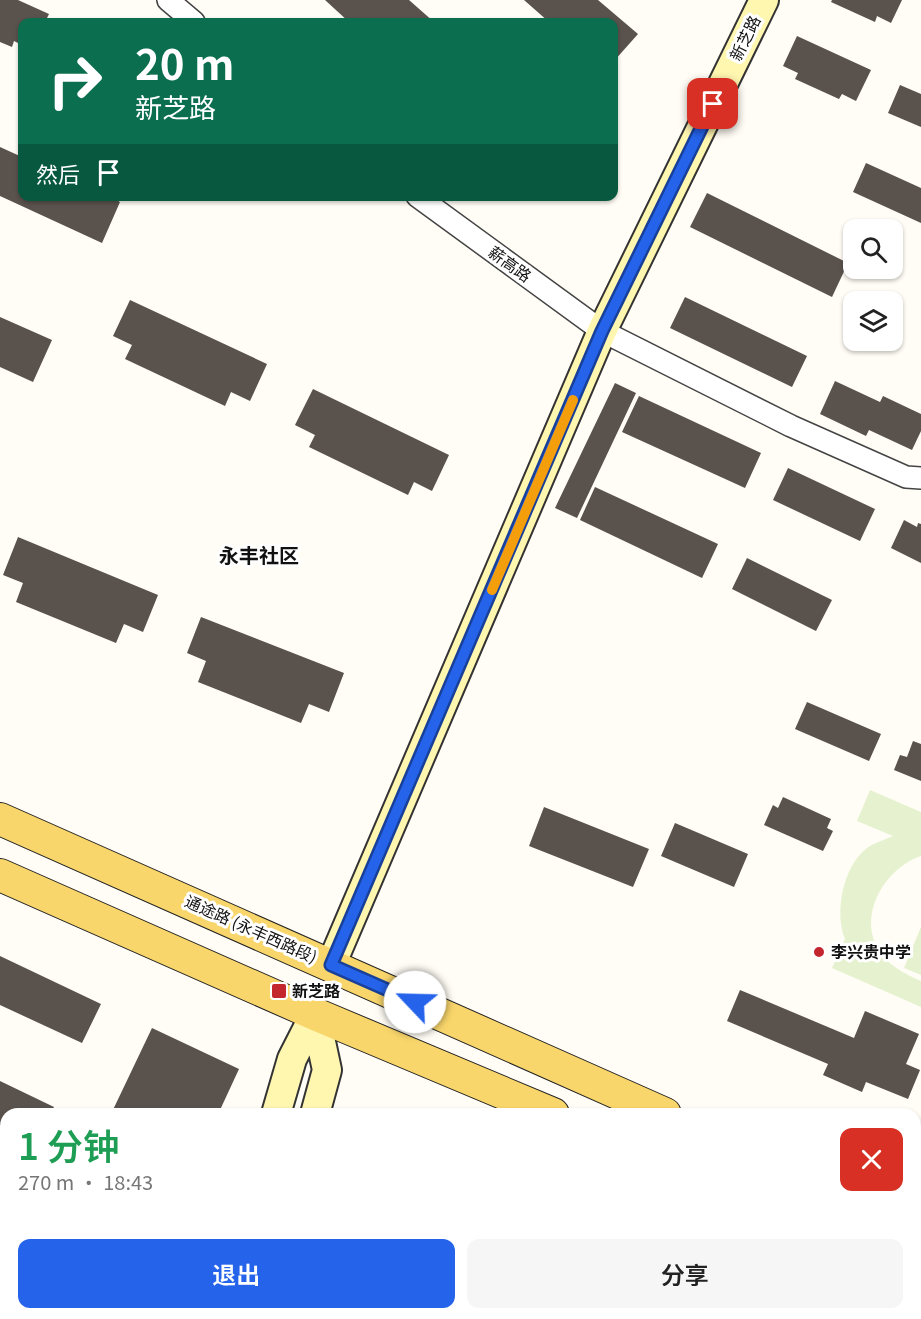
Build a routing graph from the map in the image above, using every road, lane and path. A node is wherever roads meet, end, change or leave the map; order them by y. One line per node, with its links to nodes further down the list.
1 (168, 0): 3 (street)
2 (764, 0): 5 (main road, 新芝路)
3 (189, 18)
4 (424, 201): 5 (street, 薪高路)
5 (602, 331): 6 (street, 薪高路); 9 (main road, 新芝路)
6 (921, 478)
7 (0, 819): 9 (main road, 通途路 (永丰西路段))
8 (0, 875): 10 (main road)
9 (331, 965): 14 (main road, 通途路 (永丰西路段))
10 (315, 1014): 11 (main road); 12 (main road); 13 (main road)
11 (278, 1108)
12 (317, 1108)
13 (539, 1108)
14 (652, 1108)

